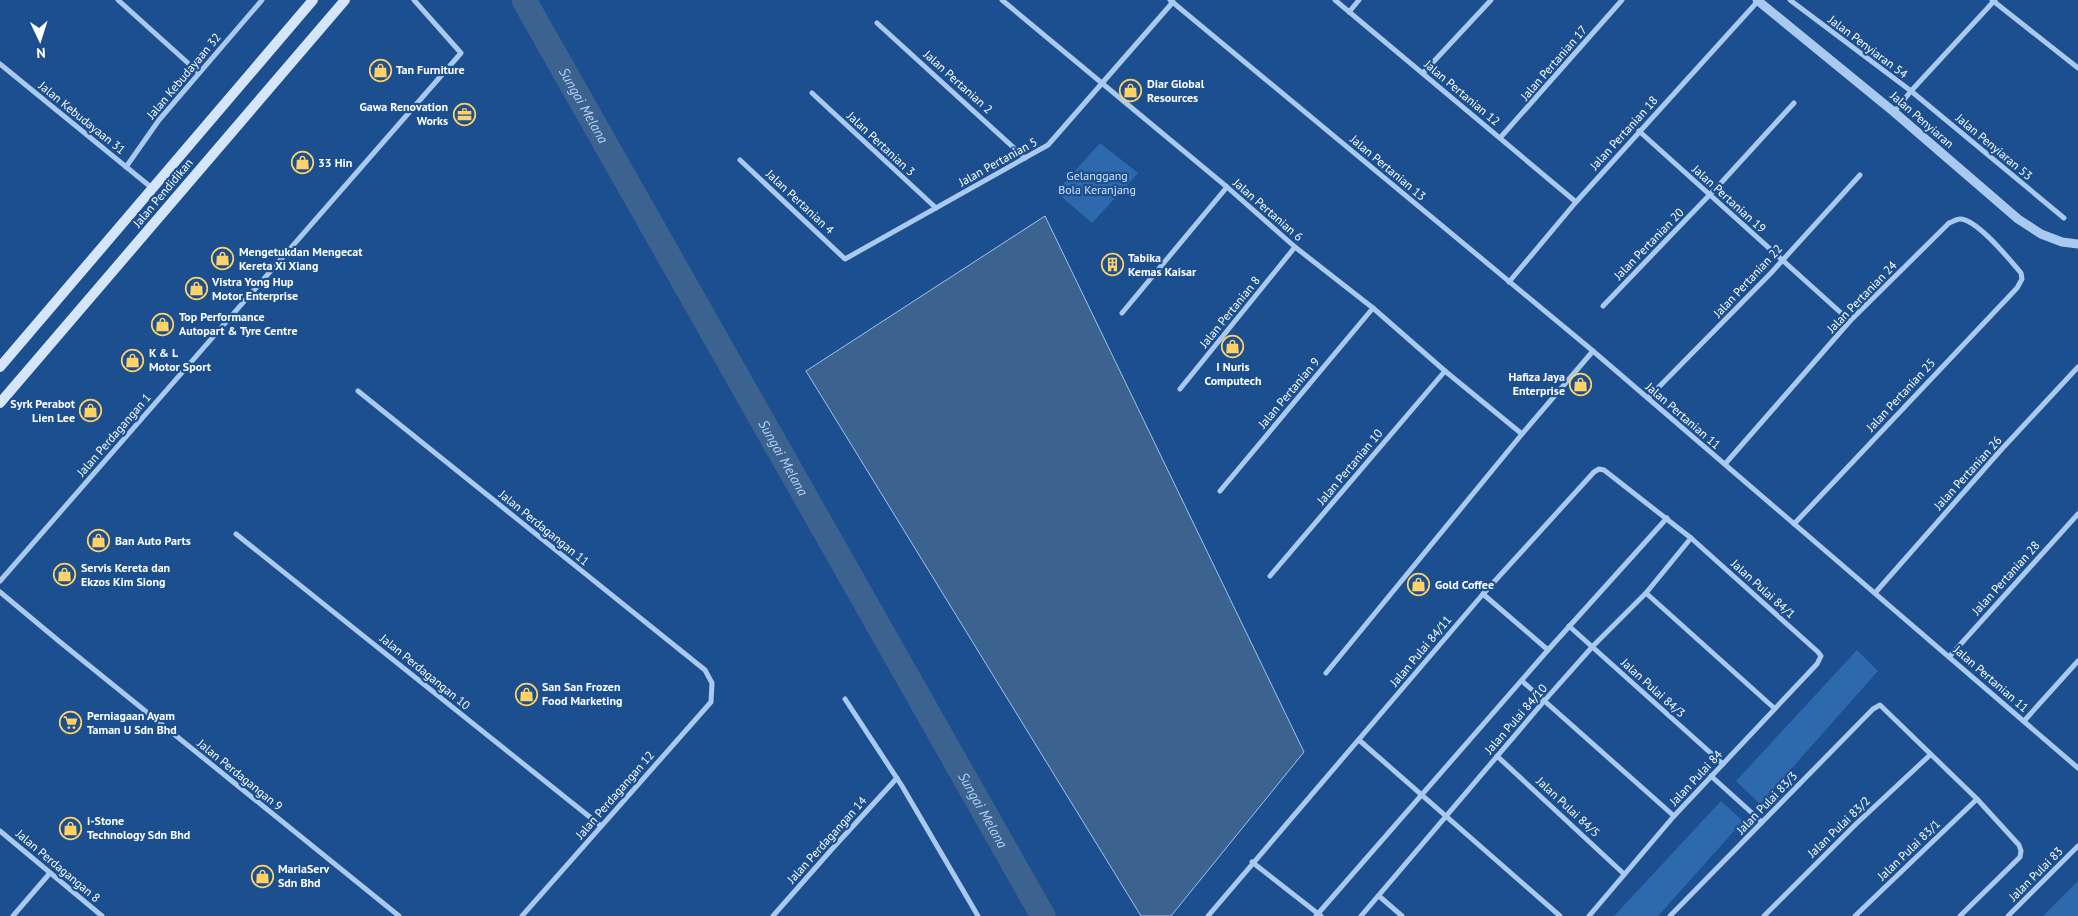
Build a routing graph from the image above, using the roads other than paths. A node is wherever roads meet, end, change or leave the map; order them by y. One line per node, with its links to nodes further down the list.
1 (118, 0): 19 (street)
2 (262, 0): 19 (street, Jalan Kebudayaan 32)
3 (313, 0): 33 (main road, Jalan Pendidikan)
4 (345, 0): 55 (main road, Jalan Pendidikan)
5 (414, 0): 65 (street, Jalan Perdagangan 1)
6 (1002, 0): 21 (street, Jalan Pertanian 6)
7 (1335, 0): 15 (street, Jalan Pertanian 12)
8 (1359, 0): 15 (street)
9 (1492, 0): 20 (street)
10 (1622, 0): 27 (street, Jalan Pertanian 17)
11 (1758, 0): 25 (street, Jalan Penyiaran); 26 (street, Jalan Pertanian 18)
12 (1790, 0): 22 (street, Jalan Penyiaran 54)
13 (1172, 1): 21 (street, Jalan Pertanian 5); 43 (street, Jalan Pertanian 13)
14 (1993, 1): 18 (street); 22 (street)
15 (1349, 12): 20 (street, Jalan Pertanian 12)
16 (877, 23): 28 (street, Jalan Pertanian 2)
17 (0, 64): 30 (street, Jalan Kebudayaan 31)
18 (2078, 68)
19 (198, 73): 30 (street, Jalan Kebudayaan 32)
20 (1423, 74): 27 (street, Jalan Pertanian 12)
21 (1103, 83): 28 (street, Jalan Pertanian 5); 32 (street, Jalan Pertanian 6)
22 (1911, 92): 25 (street); 37 (street, Jalan Penyiaran 53)
23 (812, 93): 36 (street, Jalan Pertanian 3)
24 (1794, 103): 34 (street, Jalan Pertanian 20)
25 (1894, 112): 38 (street, Jalan Penyiaran)
26 (1639, 132): 34 (street, Jalan Pertanian 19); 35 (street, Jalan Pertanian 18)
27 (1500, 138): 35 (street, Jalan Pertanian 12)
28 (1025, 158): 36 (street, Jalan Pertanian 5)
29 (740, 160): 40 (street, Jalan Pertanian 4)
30 (126, 166): 33 (street, Jalan Kebudayaan 31)
31 (1860, 175): 41 (street, Jalan Pertanian 22)
32 (1227, 187): 39 (street, Jalan Pertanian 6); 46 (street)
33 (152, 188): 49 (main road, Jalan Pendidikan)
34 (1710, 195): 41 (street, Jalan Pertanian 19); 44 (street, Jalan Pertanian 20)
35 (1576, 202): 43 (street, Jalan Pertanian 18)
36 (936, 208): 40 (street, Jalan Pertanian 5)
37 (2064, 218)
38 (2078, 244)
39 (1295, 247): 45 (street, Jalan Pertanian 6); 52 (street, Jalan Pertanian 8)
40 (845, 259)
41 (1782, 260): 47 (street, Jalan Pertanian 19); 54 (street, Jalan Pertanian 22)
42 (2022, 279): 47 (street, Jalan Pertanian 24); 61 (street, Jalan Pertanian 25)
43 (1509, 282): 48 (street, Jalan Pertanian 13)
44 (1603, 306)
45 (1373, 308): 51 (street, Jalan Pertanian 6); 58 (street, Jalan Pertanian 9)
46 (1122, 313)
47 (1850, 321): 57 (street, Jalan Pertanian 24)
48 (1593, 351): 54 (street, Jalan Pertanian 11); 56 (street)
49 (0, 367)
50 (2078, 367): 68 (street, Jalan Pertanian 26)
51 (1445, 371): 56 (street, Jalan Pertanian 6); 64 (street, Jalan Pertanian 10)
52 (1180, 389)
53 (358, 391): 78 (street, Jalan Perdagangan 11)
54 (1648, 398): 57 (street, Jalan Pertanian 11)
55 (0, 403)
56 (1522, 434): 76 (street)
57 (1725, 464): 61 (street, Jalan Pertanian 11)
58 (1220, 492)
59 (2078, 514): 74 (street, Jalan Pertanian 28)
60 (1667, 518): 63 (street, Jalan Pulai 84/11); 69 (street, Jalan Pulai 84/11); 70 (street)
61 (1794, 524): 68 (street, Jalan Pertanian 11)
62 (236, 534): 95 (street, Jalan Perdagangan 10)
63 (1691, 538): 67 (street, Jalan Pulai 84/10); 73 (street, Jalan Pulai 84/1)
64 (1270, 576)
65 (0, 581)
66 (0, 592): 105 (street, Jalan Perdagangan 9)
67 (1646, 592): 71 (street, Jalan Pulai 84/10); 81 (street)
68 (1875, 593): 74 (street, Jalan Pertanian 11)
69 (1483, 594): 72 (street); 83 (street, Jalan Pulai 84/11)
70 (1569, 626): 71 (street, Jalan Pulai 84/3); 72 (street)
71 (1593, 646): 80 (street, Jalan Pulai 84/10); 86 (street, Jalan Pulai 84/3)
72 (1548, 650): 77 (street)
73 (1821, 656): 81 (street, Jalan Pulai 84)
74 (1949, 657): 82 (street, Jalan Pertanian 11)
75 (2078, 661): 82 (street)
76 (1326, 673)
77 (1522, 681): 80 (street); 90 (street)
78 (712, 683): 95 (street, Jalan Perdagangan 12)
79 (845, 699): 89 (street)
80 (1545, 700): 85 (street, Jalan Pulai 84/10); 93 (street)
81 (1774, 708): 86 (street, Jalan Pulai 84)
82 (2024, 721): 87 (street, Jalan Pertanian 11)
83 (1359, 740): 90 (street); 98 (street, Jalan Pulai 84/11)
84 (1930, 754): 91 (street); 94 (street, Jalan Pulai 83/3); 115 (street, Jalan Pulai 83/2)
85 (1497, 756): 92 (street, Jalan Pulai 84/10); 100 (street, Jalan Pulai 84/5)
86 (1723, 764): 88 (street, Jalan Pulai 84)
87 (2078, 768)
88 (1711, 776): 93 (street, Jalan Pulai 84); 94 (street)
89 (897, 778): 107 (street, Jalan Perdagangan 14); 108 (street)
90 (1423, 795): 92 (street); 102 (street)
91 (1977, 799): 116 (street, Jalan Pulai 83/1); 117 (street)
92 (1446, 814): 101 (street, Jalan Pulai 84/10); 112 (street)
93 (1674, 816): 100 (street, Jalan Pulai 84)
94 (1762, 822): 114 (street, Jalan Pulai 83/3)
95 (601, 826): 106 (street, Jalan Perdagangan 12)
96 (0, 831): 99 (street, Jalan Perdagangan 8)
97 (2078, 846): 118 (street, Jalan Pulai 83)
98 (1252, 862): 102 (street); 109 (street, Jalan Pulai 84/11)
99 (50, 873): 103 (street); 104 (street, Jalan Perdagangan 8)
100 (1624, 874): 113 (street, Jalan Pulai 84)
101 (1379, 896): 110 (street, Jalan Pulai 84/10); 111 (street)
102 (1318, 915)
103 (13, 916)
104 (102, 916)
105 (399, 916)
106 (522, 916)
107 (774, 916)
108 (978, 916)
109 (1208, 916)
110 (1361, 916)
111 (1402, 916)
112 (1560, 916)
113 (1589, 916)
114 (1670, 916)
115 (1764, 916)
116 (1855, 916)
117 (1960, 916)
118 (2008, 916)

